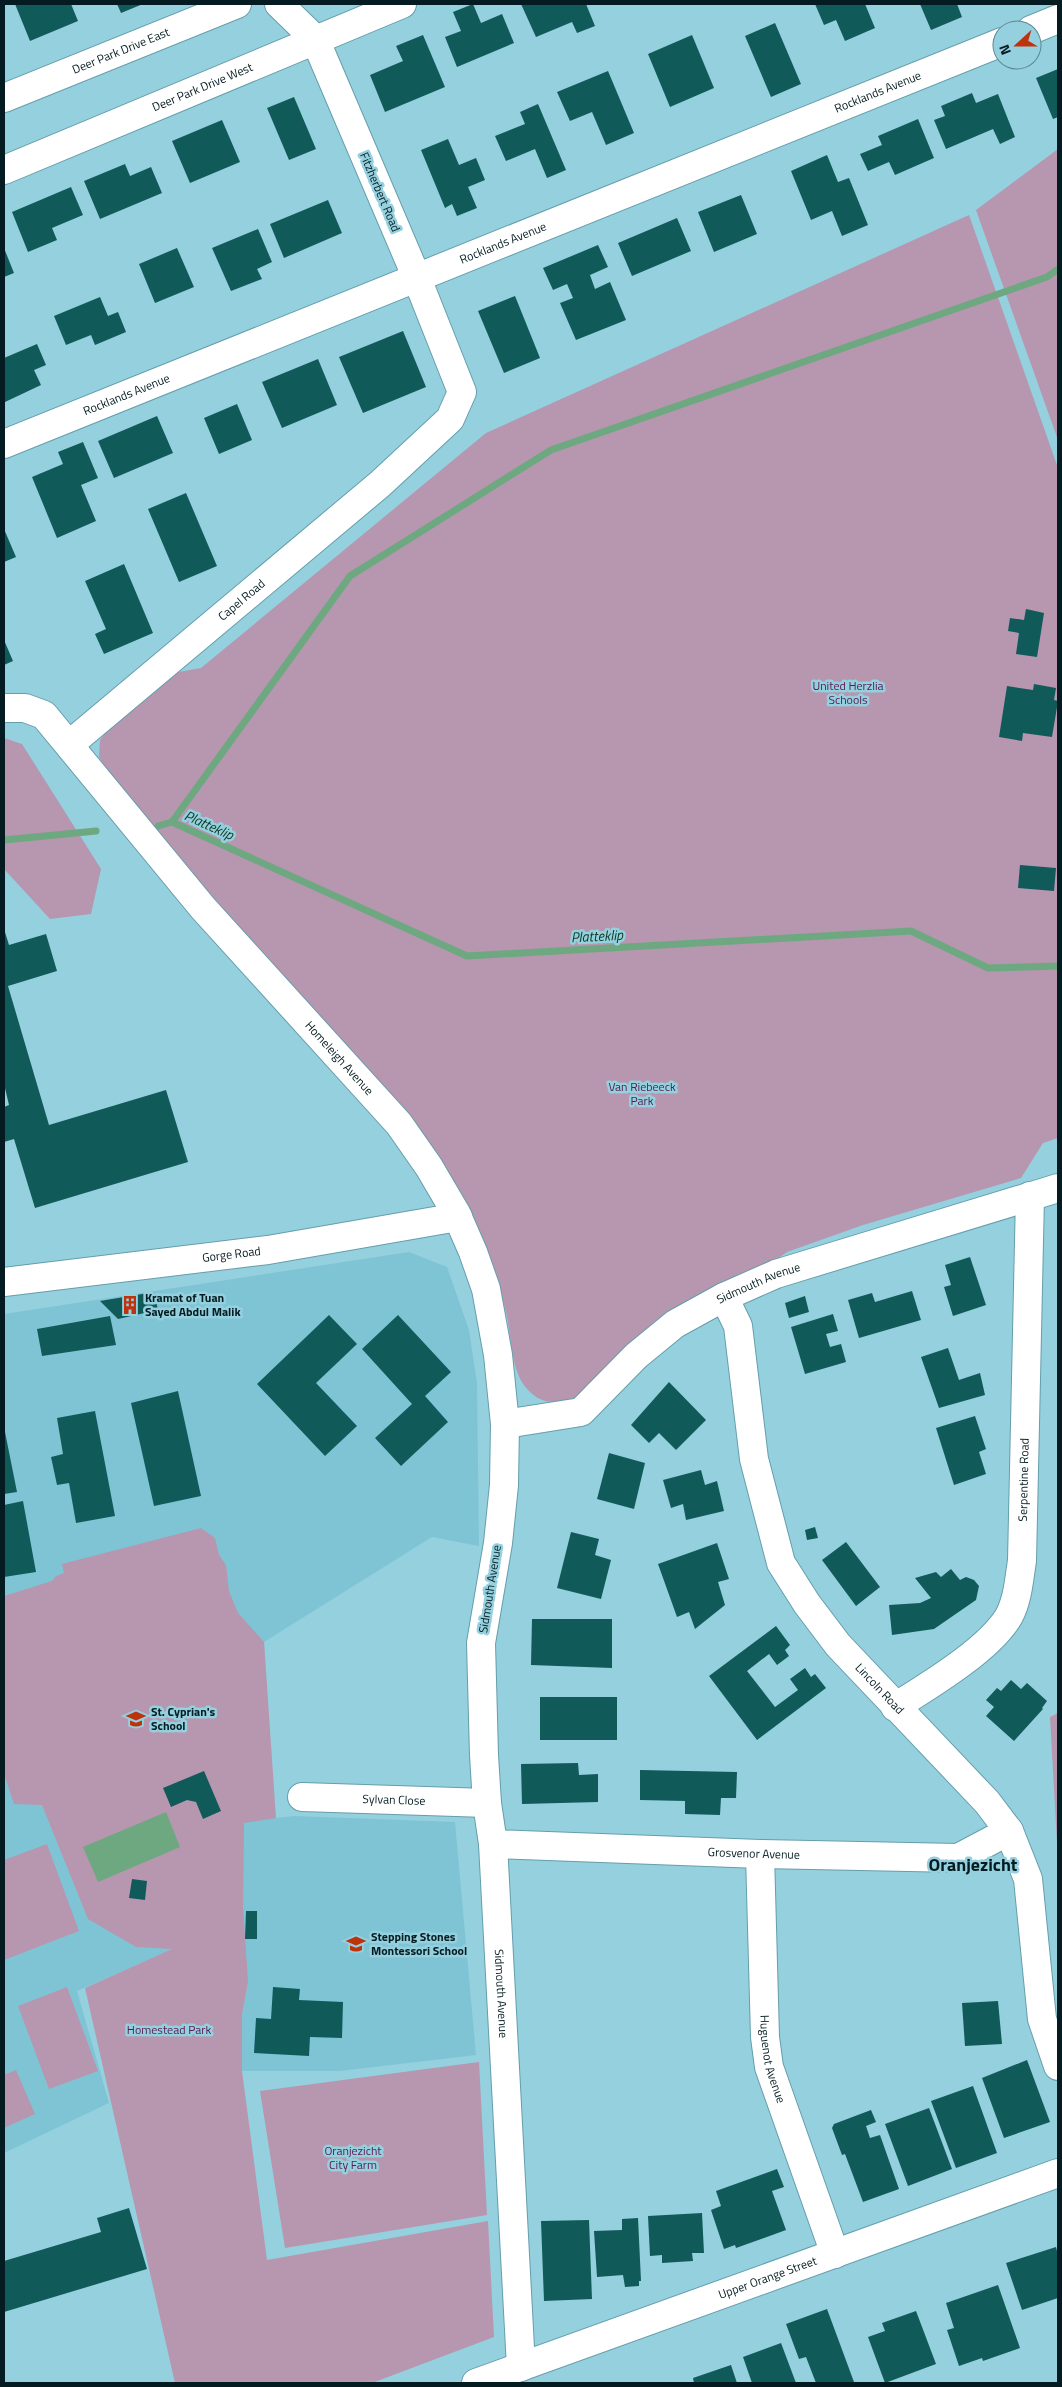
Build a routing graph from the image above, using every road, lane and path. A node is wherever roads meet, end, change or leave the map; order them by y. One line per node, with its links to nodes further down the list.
1 (237, 4): 8 (street, Deer Park Drive East)
2 (279, 4): 6 (street, Fitzherbert Road)
3 (402, 4): 6 (street, Deer Park Drive West)
4 (1058, 19): 5 (street)
5 (1042, 26)
6 (315, 39): 9 (street, Deer Park Drive West); 10 (street, Fitzherbert Road)
7 (992, 46): 10 (street, Rocklands Avenue)
8 (4, 98)
9 (4, 170)
10 (416, 276): 11 (street, Fitzherbert Road); 12 (street, Rocklands Avenue)
11 (462, 392): 14 (street, Capel Road)
12 (4, 444)
13 (4, 708): 14 (street)
14 (70, 744): 17 (street, Homeleigh Avenue)
15 (1058, 1188): 16 (street, Sidmouth Avenue)
16 (1030, 1196): 19 (street, Sidmouth Avenue); 21 (street, Serpentine Road)
17 (458, 1217): 18 (street, Gorge Road); 20 (street, Homeleigh Avenue)
18 (4, 1282)
19 (724, 1297): 20 (street, Sidmouth Avenue); 21 (street, Lincoln Road)
20 (505, 1424): 23 (street, Sidmouth Avenue)
21 (895, 1707): 24 (street, Lincoln Road)
22 (302, 1796): 23 (street, Sylvan Close)
23 (487, 1803): 25 (street, Sidmouth Avenue)
24 (1009, 1831): 26 (street, Grosvenor Avenue); 27 (street, Lincoln Road)
25 (493, 1844): 26 (street, Grosvenor Avenue); 30 (street, Sidmouth Avenue)
26 (760, 1854): 29 (street, Huguenot Avenue)
27 (1058, 2066)
28 (1058, 2172): 29 (street, Upper Orange Street)
29 (835, 2254): 30 (street, Upper Orange Street)
30 (521, 2367): 31 (street, Upper Orange Street)
31 (476, 2383)

